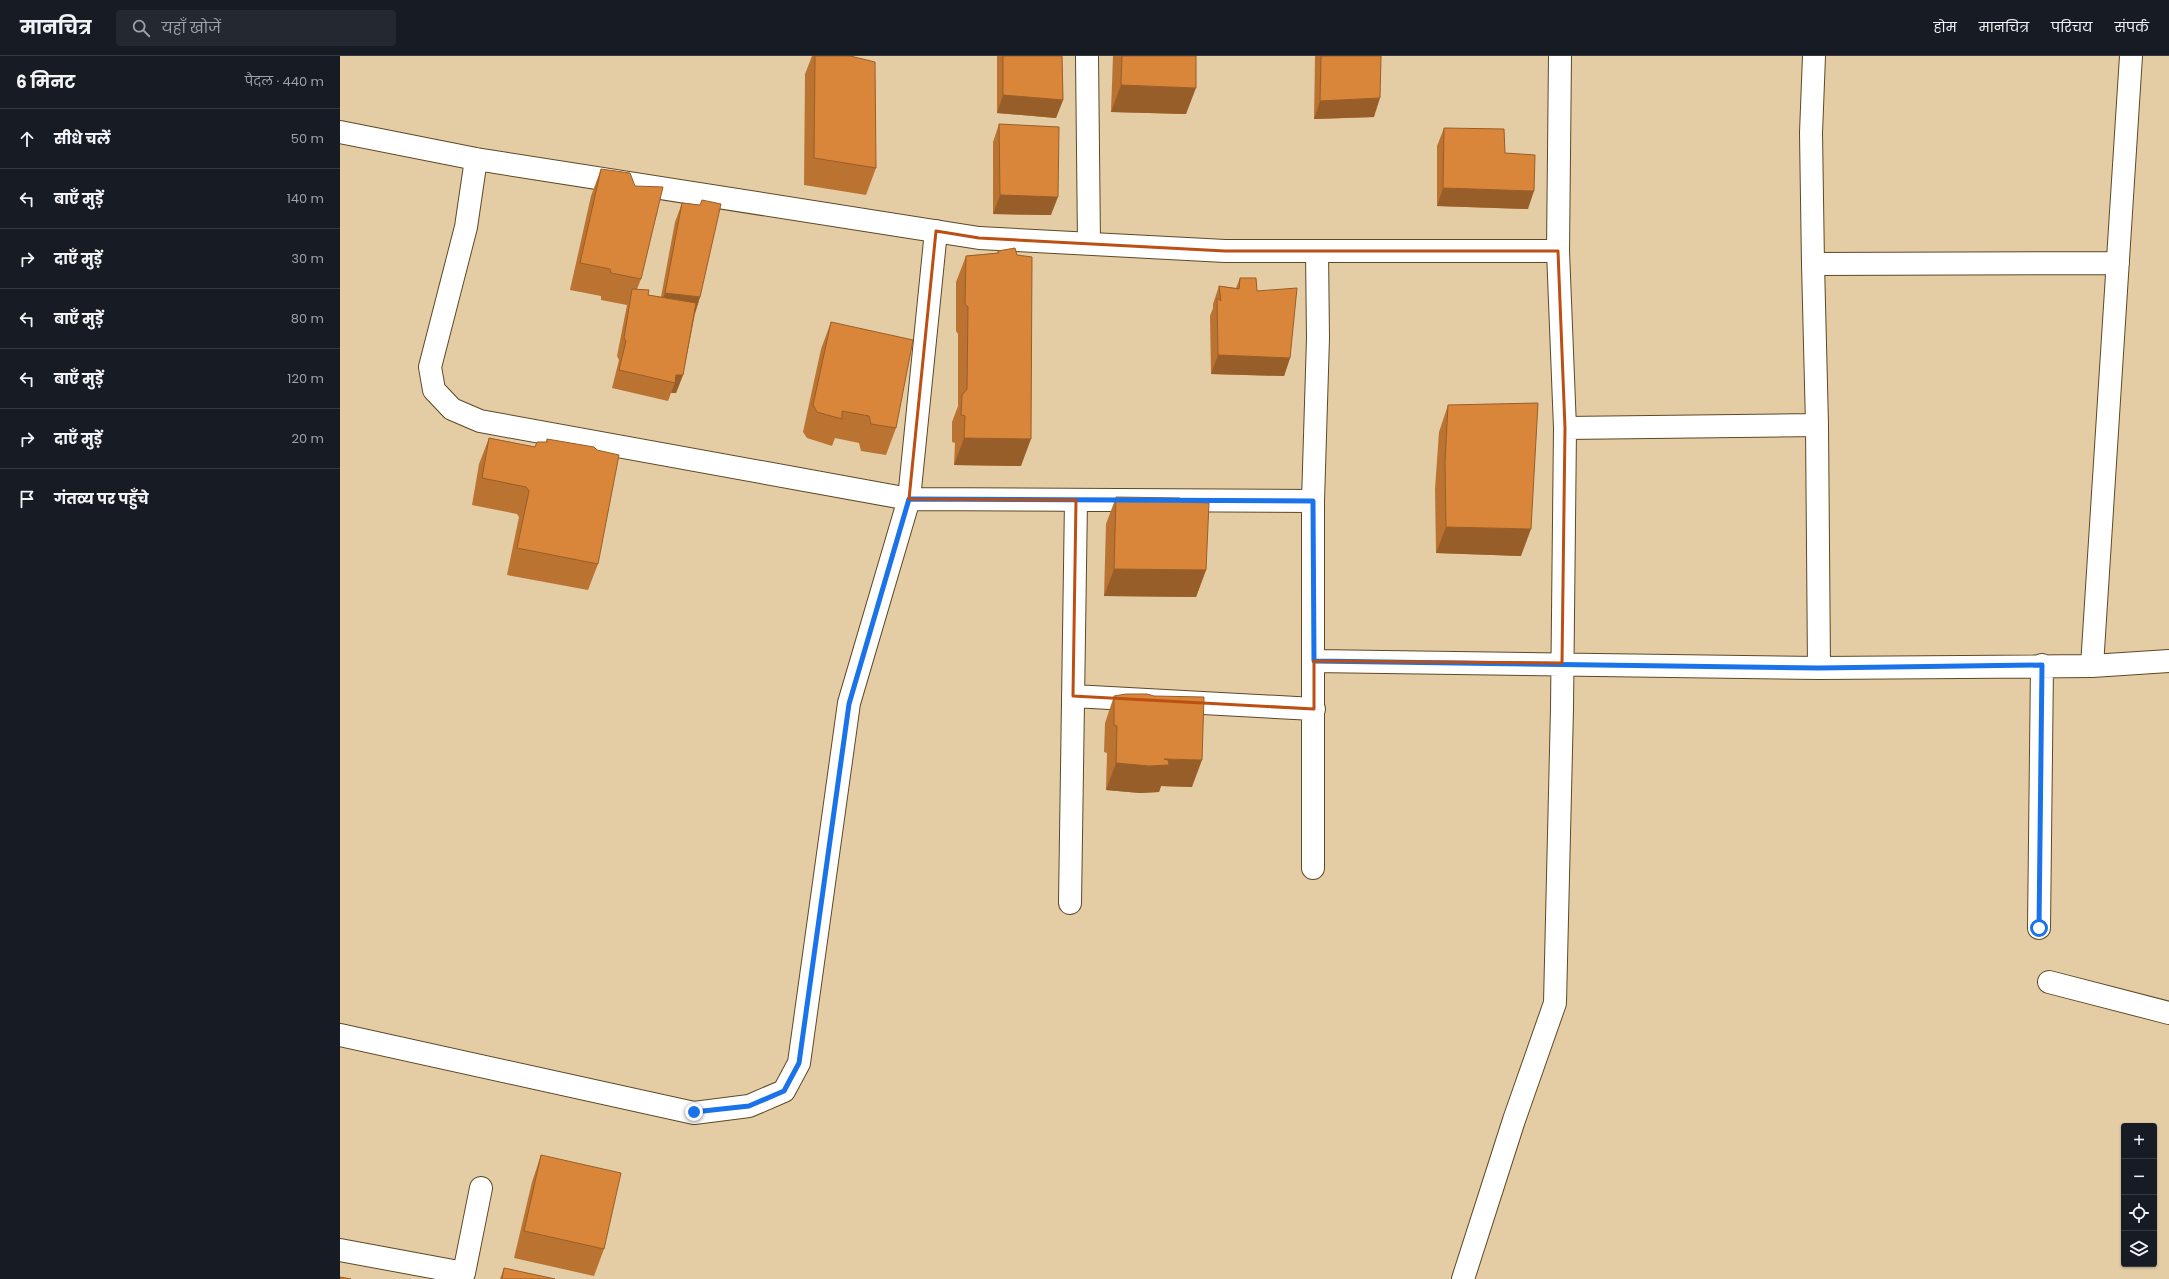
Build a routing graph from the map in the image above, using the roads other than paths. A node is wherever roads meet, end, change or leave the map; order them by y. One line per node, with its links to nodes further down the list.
1 (1087, 56): 8 (street)
2 (1560, 56): 10 (street)
3 (1814, 56): 12 (street)
4 (2131, 56): 11 (street)
5 (340, 132): 6 (street)
6 (476, 159): 7 (street); 15 (street)
7 (936, 231): 8 (street); 15 (street)
8 (1089, 243): 9 (street)
9 (1317, 251): 10 (street); 17 (street)
10 (1558, 251): 14 (street)
11 (2118, 263): 12 (street); 22 (street)
12 (1813, 264): 13 (street)
13 (1817, 425): 14 (street); 23 (street)
14 (1565, 428): 20 (street)
15 (909, 499): 16 (street); 31 (street)
16 (1076, 500): 17 (street); 24 (street)
17 (1313, 501): 18 (street)
18 (1314, 661): 20 (street); 25 (street)
19 (2169, 662): 22 (street)
20 (1562, 663): 23 (street); 35 (street)
21 (2042, 665): 22 (street); 23 (street); 28 (street)
22 (2092, 666)
23 (1819, 668)
24 (1073, 696): 25 (street); 27 (street)
25 (1314, 709): 26 (street)
26 (1314, 868)
27 (1070, 903)
28 (2039, 928)
29 (2049, 982): 30 (street)
30 (2169, 1013)
31 (340, 1035)
32 (481, 1188): 34 (street)
33 (340, 1250): 34 (street)
34 (463, 1276)
35 (1463, 1279)

